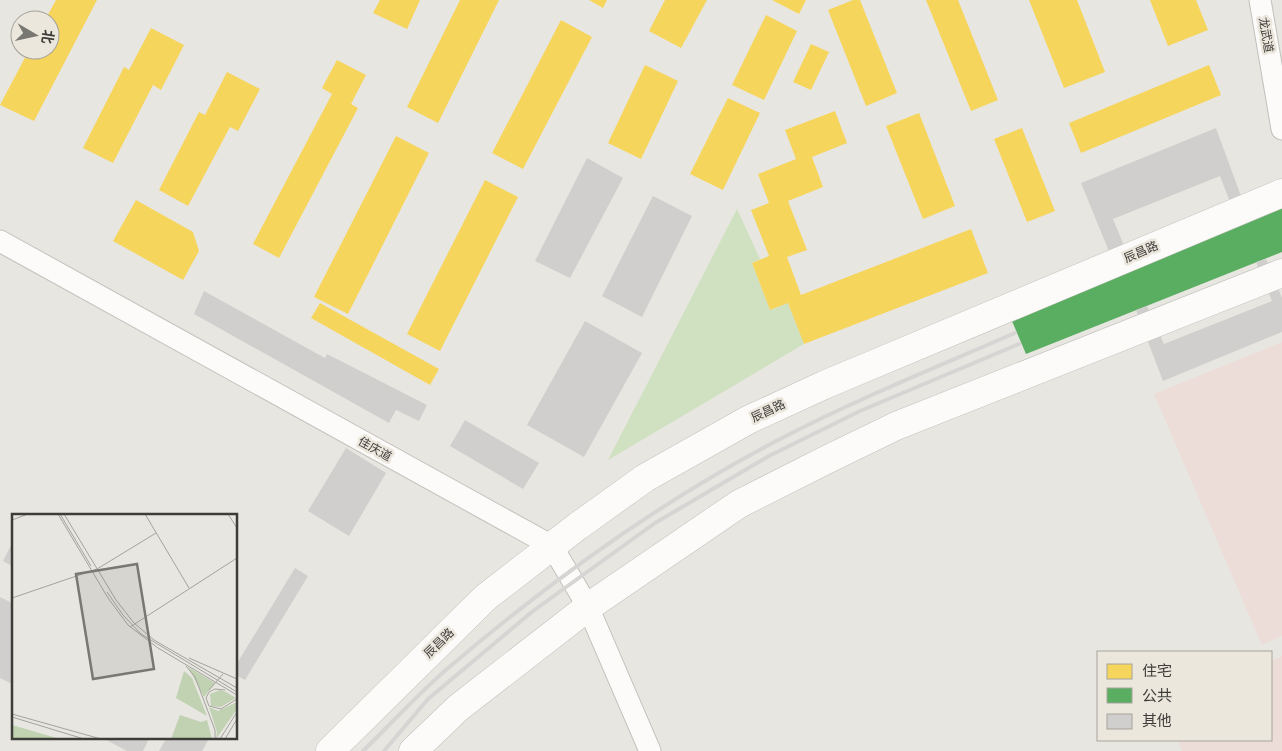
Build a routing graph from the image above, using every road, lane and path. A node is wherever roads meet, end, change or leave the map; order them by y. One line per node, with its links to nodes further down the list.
1 (1260, 0): 2 (street, 龙武道)
2 (1282, 129)
3 (1282, 193): 6 (main road, 辰昌路)
4 (0, 241): 6 (street, 佳庆道)
5 (1282, 272): 7 (main road)
6 (552, 546): 7 (street); 8 (main road, 辰昌路)
7 (588, 607): 9 (main road); 10 (street)
8 (330, 751)
9 (413, 751)
10 (650, 751)

